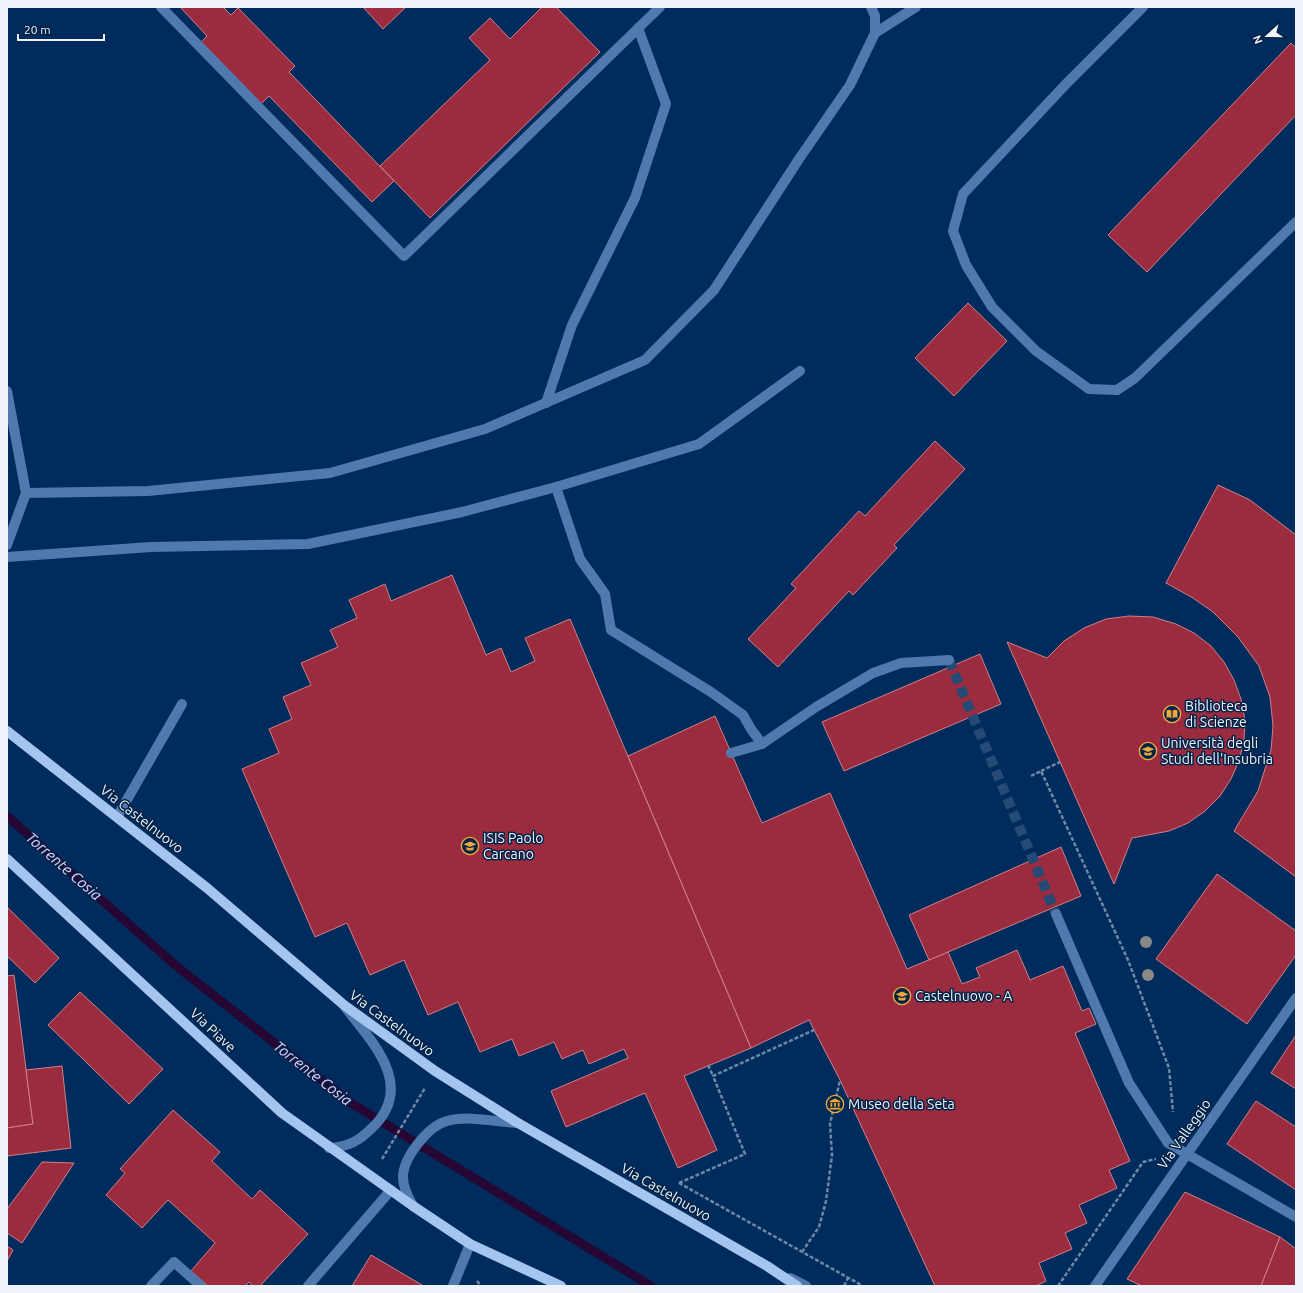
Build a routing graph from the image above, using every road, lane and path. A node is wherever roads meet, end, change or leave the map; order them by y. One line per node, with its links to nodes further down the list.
1 (161, 7): 6 (street)
2 (660, 7): 6 (street)
3 (871, 7): 7 (street)
4 (916, 7): 7 (street)
5 (1143, 7): 8 (street)
6 (638, 28): 11 (street)
7 (875, 33): 11 (street)
8 (1296, 222)
9 (800, 371): 12 (street)
10 (7, 391): 13 (street)
11 (546, 403): 13 (street)
12 (556, 487): 15 (street); 19 (street)
13 (26, 493): 14 (street)
14 (7, 545)
15 (7, 557)
16 (950, 660): 19 (street)
17 (182, 704): 24 (street)
18 (7, 731): 24 (main road, Via Castelnuovo)
19 (762, 744): 20 (street)
20 (731, 753)
21 (1060, 762): 22 (path)
22 (1041, 771): 23 (path); 34 (path)
23 (1031, 776)
24 (117, 817): 28 (main road, Via Castelnuovo)
25 (7, 859): 35 (main road, Via Piave)
26 (1056, 914): 34 (street)
27 (1296, 998): 36 (street, Via Valleggio)
28 (344, 1006): 33 (main road, Via Castelnuovo); 35 (street)
29 (814, 1030): 31 (path)
30 (708, 1065): 31 (path)
31 (713, 1076): 41 (path)
32 (840, 1080): 41 (path)
33 (518, 1124): 38 (street); 42 (main road, Via Castelnuovo)
34 (1168, 1144): 36 (street); 53 (path)
35 (330, 1148): 37 (main road, Via Piave)
36 (1186, 1155): 39 (street); 54 (street, Via Valleggio)
37 (391, 1190): 38 (main road, Via Piave); 46 (street)
38 (413, 1206): 40 (main road, Via Piave)
39 (1296, 1217)
40 (470, 1244): 47 (street); 48 (main road, Via Piave)
41 (802, 1252): 43 (path)
42 (767, 1266): 49 (main road, Via Castelnuovo); 50 (street)
43 (848, 1278): 51 (path); 52 (path)
44 (151, 1286): 45 (street)
45 (202, 1286)
46 (308, 1286)
47 (453, 1286)
48 (561, 1286)
49 (797, 1286)
50 (806, 1286)
51 (844, 1286)
52 (863, 1286)
53 (1058, 1286)
54 (1095, 1286)

